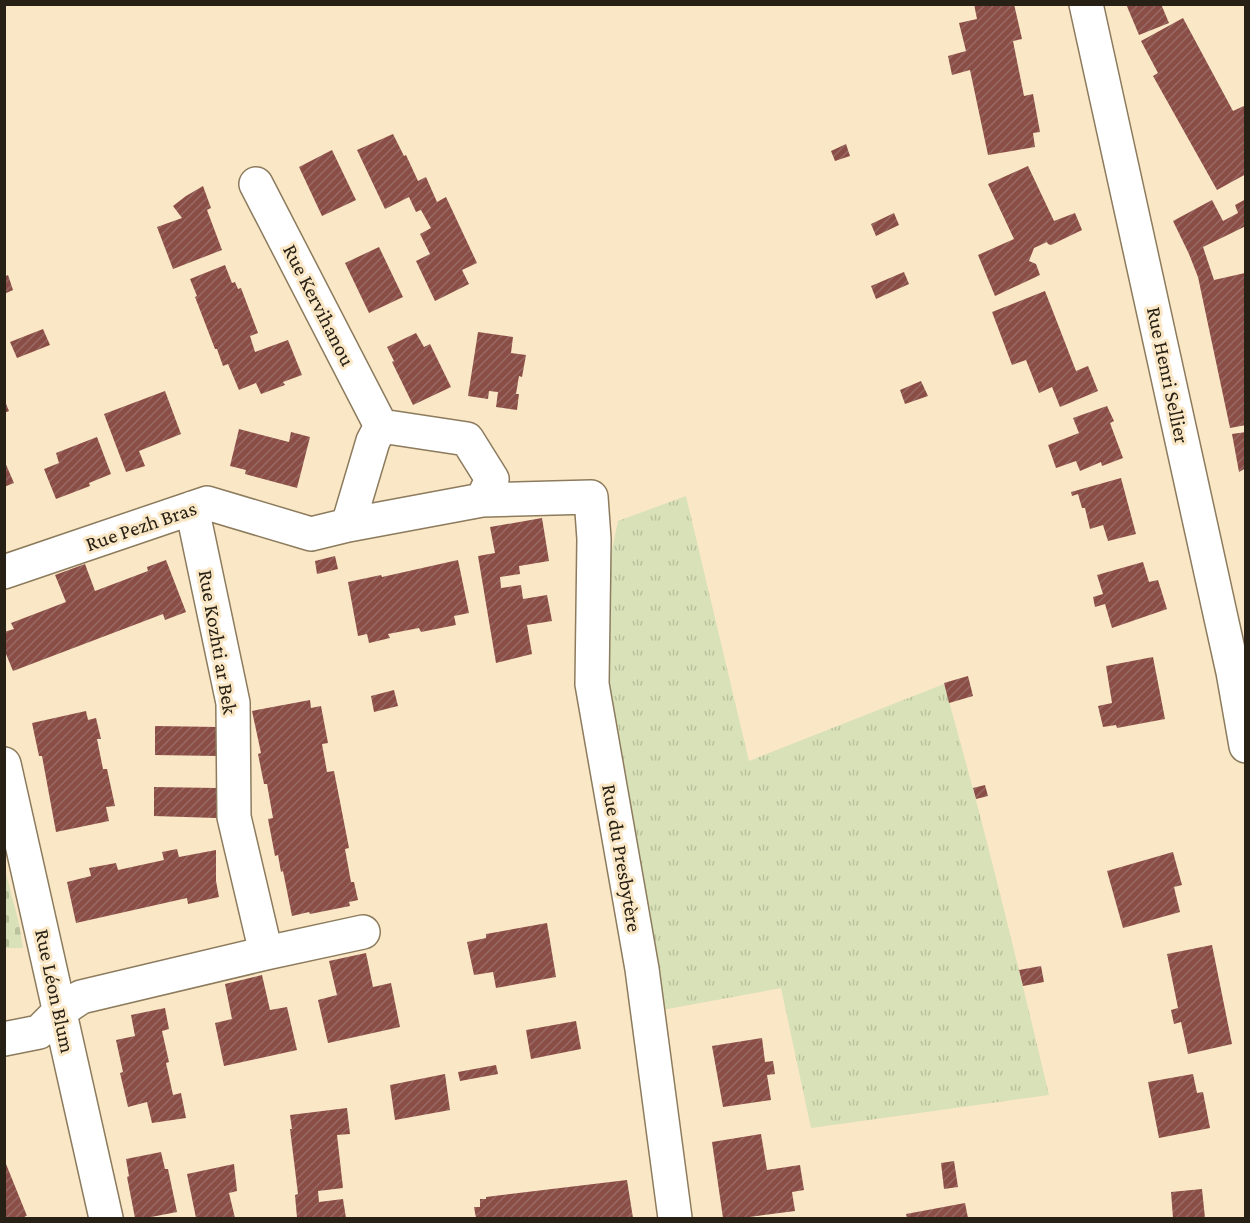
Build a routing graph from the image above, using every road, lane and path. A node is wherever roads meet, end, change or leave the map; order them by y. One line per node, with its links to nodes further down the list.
1 (1086, 4): 9 (street, Rue Henri Sellier)
2 (256, 184): 3 (street, Rue Kervihanou)
3 (381, 426): 5 (street); 7 (street)
4 (591, 497): 5 (street, Rue Pezh Bras); 16 (street, Rue du Presbytère)
5 (482, 500): 7 (street, Rue Pezh Bras)
6 (192, 508): 7 (street, Rue Pezh Bras); 8 (street, Rue Pezh Bras); 12 (street, Rue Kozhti ar Bek)
7 (348, 525)
8 (4, 572)
9 (1245, 746)
10 (4, 764): 13 (street, Rue Léon Blum)
11 (363, 932): 12 (street)
12 (266, 953): 13 (street)
13 (59, 1012): 14 (street); 15 (street, Rue Léon Blum)
14 (4, 1039)
15 (106, 1218)
16 (675, 1218)

